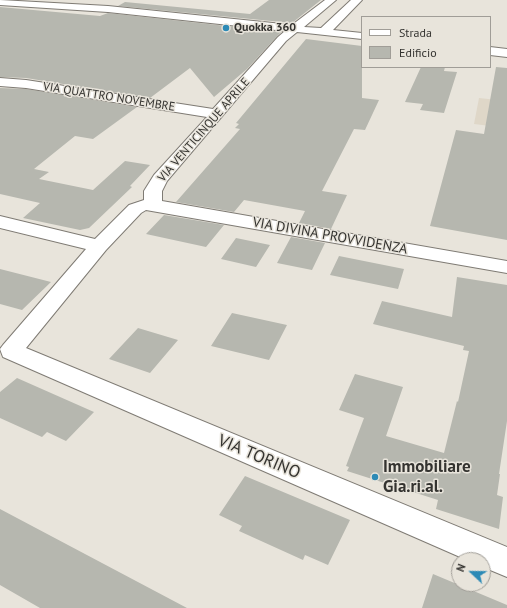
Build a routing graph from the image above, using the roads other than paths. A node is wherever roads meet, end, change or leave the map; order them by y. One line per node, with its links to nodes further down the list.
1 (331, 0): 4 (street, VIA VENTICINQUE APRILE)
2 (357, 0): 5 (street)
3 (0, 2): 4 (street)
4 (297, 28): 5 (street); 10 (street, VIA VENTICINQUE APRILE)
5 (324, 32): 6 (street)
6 (361, 36)
7 (491, 51): 8 (street)
8 (507, 52)
9 (0, 82): 10 (street, VIA QUATTRO NOVEMBRE)
10 (218, 114): 11 (street, VIA VENTICINQUE APRILE)
11 (154, 205): 13 (street); 14 (street, VIA DIVINA PROVVIDENZA)
12 (0, 222): 13 (street)
13 (99, 246): 15 (street, VIA TORINO)
14 (507, 267)
15 (507, 562)

